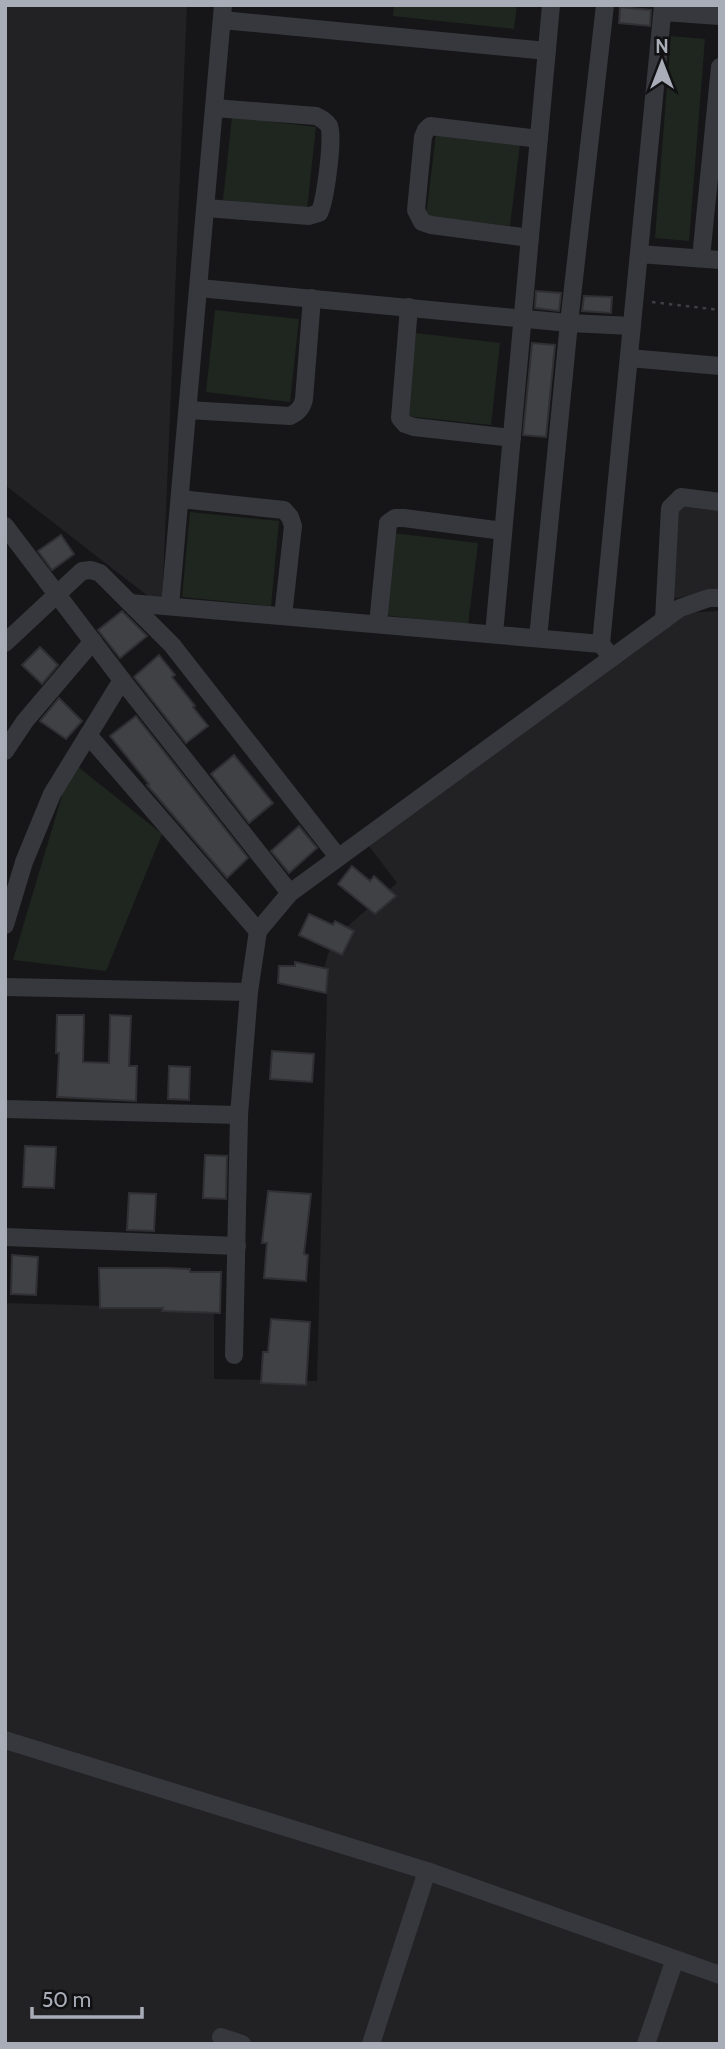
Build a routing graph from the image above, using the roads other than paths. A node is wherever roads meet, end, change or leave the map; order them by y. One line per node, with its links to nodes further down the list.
1 (551, 5): 6 (street)
2 (606, 5): 19 (street)
3 (663, 9): 5 (street); 12 (street)
4 (223, 13): 6 (street); 8 (street)
5 (720, 16)
6 (547, 51): 9 (street)
7 (720, 68): 13 (street)
8 (214, 108): 10 (street); 10 (street)
9 (539, 139): 11 (street); 11 (street)
10 (206, 208): 15 (street)
11 (530, 238): 18 (street)
12 (639, 254): 13 (street); 20 (street)
13 (701, 258): 14 (street)
14 (720, 260)
15 (199, 288): 16 (street); 23 (street)
16 (312, 298): 17 (street); 23 (street)
17 (409, 307): 18 (street); 24 (street)
18 (523, 317): 19 (street); 24 (street)
19 (569, 323): 20 (street); 37 (street)
20 (632, 326): 21 (street)
21 (629, 358): 22 (street); 40 (street)
22 (720, 366)
23 (188, 410): 25 (street)
24 (512, 438): 28 (street)
25 (180, 499): 32 (street); 33 (street)
26 (720, 502): 34 (street)
27 (6, 528): 29 (street)
28 (503, 531): 35 (street); 36 (street)
29 (57, 592): 31 (street); 38 (street); 39 (street)
30 (720, 598): 34 (street)
31 (130, 603): 32 (street); 44 (street)
32 (170, 606): 33 (street)
33 (283, 616): 35 (street)
34 (664, 620): 40 (street)
35 (378, 624): 36 (street)
36 (494, 634): 37 (street)
37 (538, 638): 40 (street)
38 (93, 641): 41 (street); 43 (street)
39 (5, 643)
40 (606, 651): 44 (street)
41 (122, 680): 42 (street); 45 (street)
42 (88, 735): 46 (street); 47 (street)
43 (5, 751)
44 (338, 858): 45 (street)
45 (290, 893): 47 (street)
46 (5, 925)
47 (258, 931): 49 (street)
48 (5, 987): 49 (street)
49 (249, 992): 51 (street)
50 (5, 1109): 51 (street)
51 (239, 1115): 53 (street)
52 (5, 1237): 53 (street)
53 (237, 1246): 54 (street)
54 (234, 1354)
55 (5, 1740): 56 (street)
56 (428, 1871): 57 (street); 61 (street)
57 (674, 1959): 58 (street); 62 (street)
58 (720, 1975)
59 (220, 2037): 60 (street)
60 (242, 2044)
61 (370, 2044)
62 (646, 2044)

